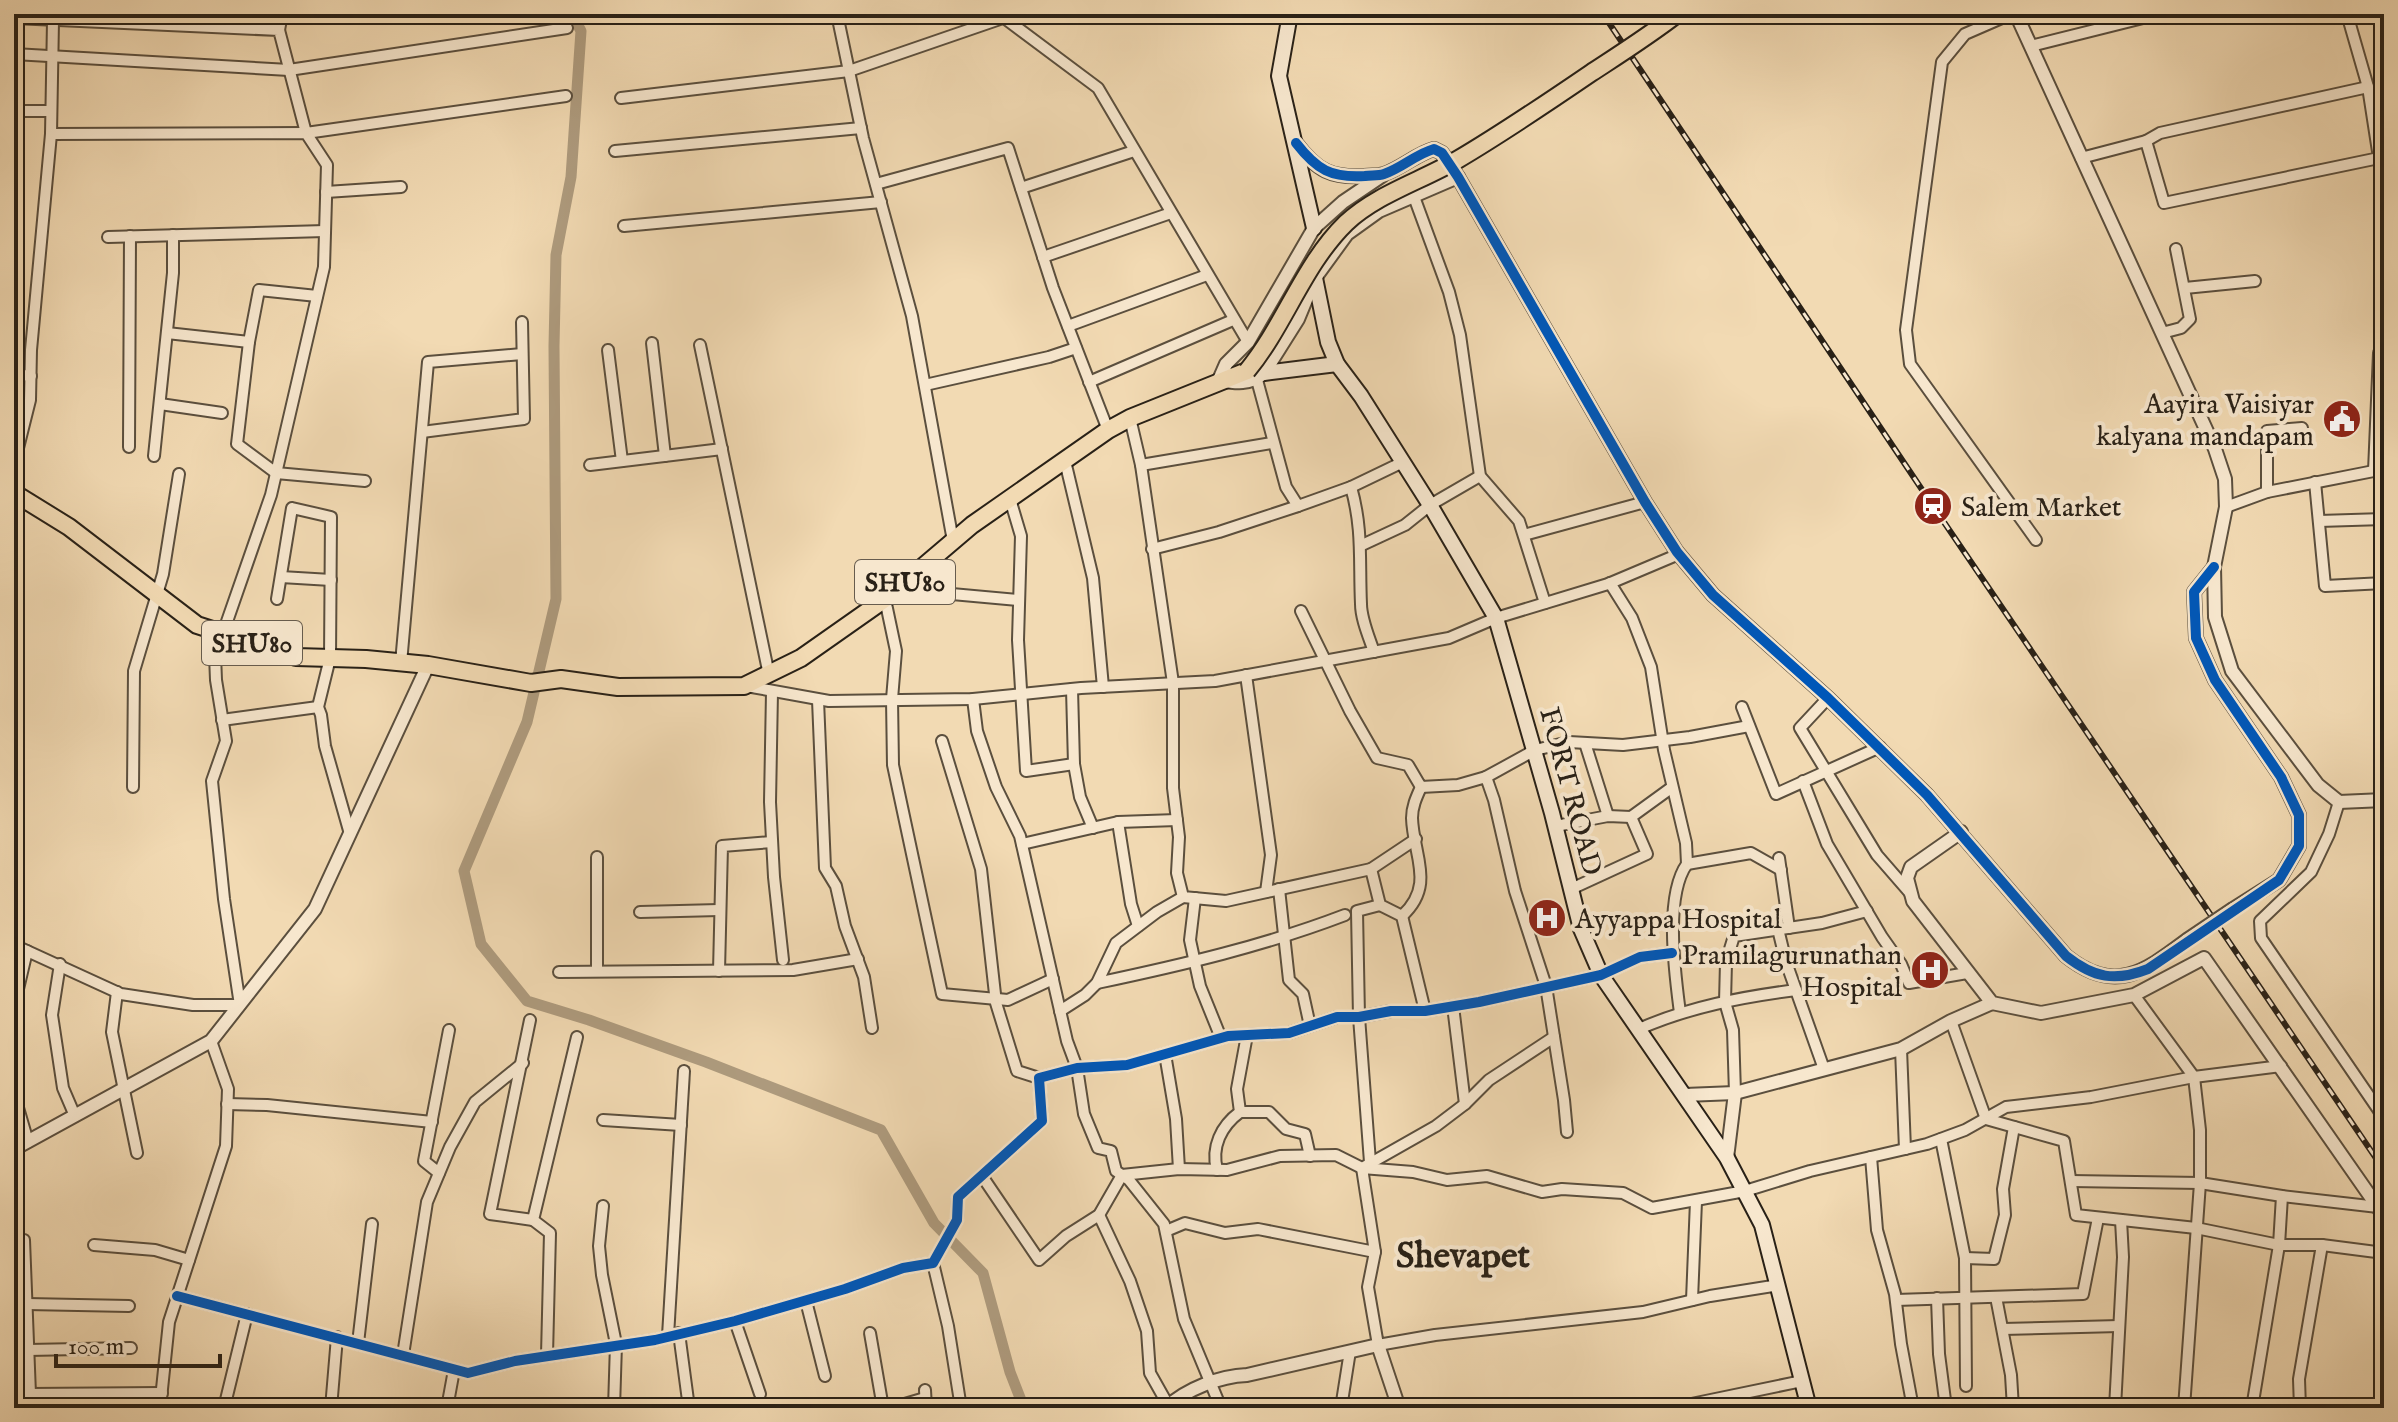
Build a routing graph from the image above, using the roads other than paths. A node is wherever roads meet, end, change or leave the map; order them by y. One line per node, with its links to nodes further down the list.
1 (282, 14): 14 (street)
2 (837, 14): 19 (street)
3 (1290, 14): 29 (main road)
4 (1662, 14): 69 (main road, SHU80)
5 (1677, 14): 69 (main road, SHU80, bridge)
6 (2014, 14): 15 (street); 109 (street)
7 (2159, 14): 15 (street)
8 (2347, 14): 20 (street)
9 (29, 16): 11 (street); 12 (street)
10 (1001, 16): 19 (street); 31 (street)
11 (14, 18)
12 (53, 21): 14 (street); 17 (street)
13 (567, 28): 18 (street)
14 (279, 30): 18 (street)
15 (2031, 46): 32 (street)
16 (14, 54): 17 (street)
17 (53, 56): 18 (street); 24 (street)
18 (289, 70): 26 (street)
19 (849, 71): 22 (street); 25 (street)
20 (2368, 87): 28 (street); 28 (street)
21 (566, 96): 26 (street)
22 (621, 98)
23 (14, 111): 24 (street)
24 (51, 111): 27 (street)
25 (861, 128): 30 (street); 35 (street)
26 (306, 133): 27 (street); 38 (street)
27 (51, 134): 71 (street)
28 (2146, 141): 32 (street)
29 (1296, 143): 33 (street); 43 (main road)
30 (615, 151)
31 (1134, 151): 37 (street); 41 (street)
32 (2081, 158): 59 (street)
33 (1383, 175): 34 (street); 43 (street)
34 (1458, 177): 39 (street); 102 (street)
35 (876, 184): 37 (street); 40 (street)
36 (401, 187): 38 (street)
37 (1021, 188): 49 (street)
38 (326, 192): 44 (street)
39 (1413, 194): 51 (street); 95 (street)
40 (881, 202): 42 (street); 74 (street)
41 (1171, 213): 49 (street); 50 (street)
42 (624, 226)
43 (1314, 228): 61 (street)
44 (325, 231): 45 (street); 54 (street)
45 (173, 235): 46 (street); 58 (street)
46 (130, 236): 47 (street); 82 (street)
47 (108, 237)
48 (2176, 249): 53 (street)
49 (1043, 257): 57 (street)
50 (1207, 275): 55 (street); 57 (street)
51 (1315, 278): 68 (main road, FORT ROAD); 69 (street)
52 (2255, 281): 53 (street)
53 (2185, 288): 59 (street)
54 (317, 296): 60 (street); 93 (street)
55 (1233, 320): 61 (street); 73 (street)
56 (522, 322): 67 (street)
57 (1068, 326): 64 (street)
58 (167, 333): 60 (street); 75 (street)
59 (2162, 333): 105 (street)
60 (249, 342): 93 (street)
61 (1248, 342): 72 (street)
62 (652, 343): 85 (street)
63 (700, 345): 83 (street)
64 (1076, 348): 73 (street); 74 (street)
65 (608, 350): 86 (street)
66 (2379, 353): 92 (street)
67 (522, 354): 80 (street); 80 (street)
68 (1337, 364): 69 (main road); 88 (main road, FORT ROAD)
69 (1252, 372): 72 (main road, SHU80); 81 (street)
70 (14, 374): 71 (street)
71 (31, 376): 89 (street)
72 (1219, 380): 77 (main road, SHU80)
73 (1089, 382): 79 (street)
74 (925, 385): 110 (street)
75 (160, 404): 76 (street); 84 (street)
76 (222, 413)
77 (1130, 418): 79 (main road, SHU80); 91 (street)
78 (2302, 428): 99 (street)
79 (1108, 430): 87 (main road, SHU80)
80 (422, 432): 130 (street)
81 (1272, 443): 91 (street); 104 (street)
82 (129, 447)
83 (722, 449): 85 (street); 133 (street)
84 (154, 456)
85 (665, 456): 86 (street)
86 (622, 461): 90 (street)
87 (1065, 461): 101 (main road, SHU80); 135 (street)
88 (1403, 462): 98 (street); 103 (main road, FORT ROAD)
89 (14, 464)
90 (590, 465)
91 (1141, 465): 112 (street)
92 (2379, 470): 97 (street)
93 (276, 473): 96 (street); 126 (street)
94 (179, 474): 119 (street)
95 (1480, 476): 103 (street); 108 (street)
96 (365, 481)
97 (2315, 482): 99 (street); 107 (street)
98 (1351, 487): 104 (street); 111 (street)
99 (2267, 492): 105 (street)
100 (14, 493): 119 (main road, SHU80)
101 (1010, 499): 110 (main road, SHU80); 122 (street)
102 (1645, 502): 108 (street); 113 (street)
103 (1430, 505): 111 (street); 125 (main road, FORT ROAD)
104 (1298, 506): 112 (street)
105 (2226, 507): 114 (street)
106 (2384, 519): 107 (street)
107 (2319, 521): 118 (street)
108 (1524, 535): 123 (street)
109 (2036, 540)
110 (953, 541): 120 (main road, SHU80)
111 (1362, 545): 127 (street)
112 (1152, 549): 134 (street)
113 (1679, 554): 117 (street); 138 (street)
114 (2214, 567): 159 (street); 166 (street, bridge)
115 (281, 577): 116 (street); 116 (street); 121 (street)
116 (331, 580): 128 (street)
117 (1610, 583): 123 (street); 147 (street)
118 (2384, 583)
119 (156, 594): 126 (main road, SHU80); 155 (street)
120 (891, 594): 122 (street); 133 (main road, SHU80); 139 (street)
121 (277, 599)
122 (1018, 600): 137 (street)
123 (1545, 603): 125 (street)
124 (1301, 611): 129 (street)
125 (1496, 618): 127 (street); 150 (main road, FORT ROAD)
126 (218, 632): 128 (main road, SHU80); 144 (street)
127 (1374, 652): 129 (street)
128 (330, 658): 130 (main road, SHU80); 142 (street)
129 (1327, 659): 132 (street); 156 (street)
130 (401, 663): 131 (main road, SHU80)
131 (428, 665): 133 (main road, SHU80); 167 (street)
132 (1246, 675): 134 (street); 176 (street)
133 (770, 683): 141 (street); 169 (street)
134 (1173, 683): 135 (street); 162 (street)
135 (1103, 687): 136 (street)
136 (1072, 689): 137 (street); 151 (street)
137 (1021, 695): 140 (street); 151 (street)
138 (1828, 698): 149 (street); 152 (street)
139 (892, 699): 140 (street); 141 (street); 207 (street)
140 (973, 699): 170 (street)
141 (818, 700): 192 (street)
142 (318, 707): 144 (street); 167 (street)
143 (1742, 707): 145 (street)
144 (222, 720): 210 (street)
145 (1749, 726): 147 (street); 154 (street)
146 (942, 741): 207 (street)
147 (1662, 741): 148 (street); 157 (street)
148 (1585, 743): 150 (street); 160 (street)
149 (1880, 747): 152 (street); 166 (street)
150 (1535, 750): 153 (street); 164 (main road, FORT ROAD)
151 (1074, 764): 165 (street)
152 (1826, 769): 154 (street); 177 (street)
153 (1486, 777): 156 (street); 203 (street)
154 (1803, 781): 182 (street)
155 (133, 787)
156 (1421, 787): 168 (street)
157 (1671, 788): 161 (street); 172 (street)
158 (2384, 800): 159 (street)
159 (2339, 802): 245 (street)
160 (1608, 816): 161 (street); 164 (street)
161 (1631, 817): 175 (street)
162 (1177, 820): 163 (street); 178 (street)
163 (1118, 822): 165 (street); 186 (street)
164 (1556, 826): 175 (main road, FORT ROAD)
165 (1093, 828): 170 (street)
166 (1961, 832): 177 (street)
167 (350, 834): 210 (street)
168 (1416, 839): 173 (street); 185 (street)
169 (772, 842): 181 (street); 193 (street)
170 (1022, 844): 201 (street)
171 (597, 857): 196 (street)
172 (1687, 864): 187 (street); 191 (street)
173 (1371, 869): 174 (street); 180 (street)
174 (1279, 889): 176 (street); 188 (street)
175 (1571, 889): 200 (main road, FORT ROAD)
176 (1266, 892): 179 (street)
177 (1910, 893): 199 (street)
178 (1183, 897): 179 (street); 186 (street)
179 (1195, 898): 194 (street)
180 (1380, 905): 185 (street); 216 (street)
181 (719, 910): 183 (street); 197 (street)
182 (1867, 911): 187 (street); 199 (street)
183 (640, 912)
184 (1345, 915): 188 (street)
185 (1402, 916): 214 (street)
186 (1138, 926): 202 (street)
187 (1783, 928): 204 (street); 208 (street)
188 (1286, 938): 194 (street); 219 (street)
189 (14, 945): 190 (street)
190 (27, 951): 195 (street); 211 (street)
191 (1672, 953): 200 (street); 215 (street)
192 (858, 959): 197 (street); 220 (street)
193 (783, 960)
194 (1195, 963): 202 (street); 226 (street)
195 (60, 964): 205 (street); 244 (street)
196 (597, 971): 197 (street); 198 (street)
197 (719, 971)
198 (559, 972)
199 (1967, 973): 209 (street)
200 (1601, 975): 203 (street); 221 (main road, FORT ROAD)
201 (1053, 979): 207 (street); 213 (street)
202 (1097, 983): 213 (street)
203 (1546, 986): 212 (street); 225 (street)
204 (1796, 990): 208 (street); 233 (street)
205 (117, 992): 210 (street); 238 (street)
206 (2134, 995): 209 (street); 231 (street); 236 (street)
207 (996, 1000): 237 (street)
208 (1725, 1002): 215 (street); 239 (street)
209 (1992, 1003): 218 (street)
210 (240, 1005): 227 (street)
211 (14, 1006)
212 (1453, 1006): 214 (street); 242 (street)
213 (1060, 1011): 232 (street)
214 (1425, 1011): 216 (street)
215 (1680, 1013): 221 (street)
216 (1359, 1017): 219 (street); 260 (street)
217 (530, 1020): 230 (street)
218 (1951, 1021): 228 (street); 246 (street)
219 (1310, 1026): 223 (street)
220 (872, 1028)
221 (1639, 1029): 240 (main road, FORT ROAD)
222 (449, 1030): 248 (street)
223 (1247, 1035): 226 (street); 243 (street)
224 (577, 1037): 275 (street)
225 (1554, 1037): 242 (street); 251 (street)
226 (1221, 1038): 229 (street)
227 (211, 1041): 238 (street); 241 (street)
228 (1901, 1049): 233 (street); 255 (street)
229 (1165, 1054): 232 (street); 261 (street)
230 (523, 1063): 263 (street); 275 (street)
231 (2281, 1066): 236 (street); 272 (street)
232 (1077, 1068): 237 (street); 264 (street)
233 (1824, 1069): 239 (street)
234 (684, 1071): 249 (street)
235 (14, 1073): 253 (street)
236 (2194, 1077): 246 (street); 267 (street)
237 (1039, 1078): 265 (street)
238 (122, 1090): 244 (street); 256 (street)
239 (1735, 1093): 240 (street); 259 (street)
240 (1685, 1095): 259 (main road, FORT ROAD)
241 (227, 1104): 248 (street); 287 (street)
242 (1465, 1104): 260 (street)
243 (1240, 1112): 257 (street); 262 (street)
244 (75, 1116): 253 (street)
245 (2384, 1118)
246 (1986, 1119): 250 (street); 252 (street)
247 (603, 1120): 249 (street)
248 (432, 1122): 263 (street)
249 (681, 1125): 304 (street)
250 (2014, 1127): 266 (street); 286 (street)
251 (1567, 1132)
252 (1941, 1139): 255 (street); 286 (street)
253 (28, 1142): 254 (street)
254 (14, 1149)
255 (1905, 1149): 258 (street)
256 (137, 1153)
257 (1310, 1156): 260 (street); 262 (street)
258 (1871, 1157): 268 (street); 295 (street)
259 (1727, 1158): 268 (main road, FORT ROAD)
260 (1366, 1165): 270 (street); 284 (street)
261 (1179, 1169): 262 (street); 264 (street)
262 (1217, 1170)
263 (439, 1173): 312 (street)
264 (1122, 1175): 273 (street); 279 (street)
265 (982, 1176): 273 (street); 288 (street)
266 (2071, 1181): 267 (street); 274 (street)
267 (2200, 1183): 269 (street); 278 (street)
268 (1745, 1191): 270 (street); 289 (main road, FORT ROAD)
269 (2282, 1196): 272 (street); 282 (street)
270 (1696, 1201): 294 (street)
271 (603, 1206): 307 (street)
272 (2381, 1211)
273 (1099, 1215): 324 (street)
274 (2098, 1218): 276 (street); 292 (street)
275 (533, 1220): 313 (street)
276 (2121, 1220): 278 (street); 301 (street)
277 (372, 1224): 306 (street)
278 (2196, 1228): 282 (street); 343 (street)
279 (1166, 1231): 284 (street); 317 (street)
280 (24, 1240): 297 (street)
281 (94, 1245): 287 (street)
282 (2279, 1245): 283 (street); 344 (street)
283 (2322, 1245): 285 (street); 345 (street)
284 (1375, 1252): 308 (street)
285 (2384, 1253)
286 (1965, 1258): 291 (street)
287 (189, 1260): 290 (street)
288 (933, 1263): 296 (street); 333 (street)
289 (1779, 1285): 294 (street); 316 (main road, FORT ROAD)
290 (177, 1296): 299 (street); 319 (street)
291 (1967, 1297): 292 (street); 293 (street); 318 (street)
292 (1996, 1297): 302 (street)
293 (1937, 1298): 295 (street); 340 (street)
294 (1692, 1300): 308 (street)
295 (1896, 1300): 339 (street)
296 (806, 1301): 300 (street); 315 (street)
297 (27, 1304): 298 (street); 310 (street)
298 (129, 1306)
299 (247, 1314): 305 (street); 326 (street)
300 (735, 1321): 304 (street); 321 (street)
301 (2119, 1326): 302 (street); 342 (street)
302 (2003, 1329): 341 (street)
303 (870, 1333): 331 (street)
304 (673, 1335): 307 (street); 330 (street)
305 (337, 1337): 306 (street); 327 (street)
306 (358, 1343): 312 (street)
307 (616, 1344): 313 (street); 329 (street)
308 (1378, 1345): 311 (street); 336 (street)
309 (131, 1348): 310 (street)
310 (28, 1350): 320 (street)
311 (1350, 1351): 317 (street); 335 (street)
312 (403, 1355): 314 (street)
313 (547, 1355): 314 (street)
314 (454, 1370): 328 (street)
315 (825, 1376)
316 (1802, 1381): 337 (street); 338 (main road, FORT ROAD)
317 (1210, 1384): 324 (street); 334 (street)
318 (1966, 1386)
319 (162, 1393): 320 (street); 325 (street)
320 (30, 1394): 322 (street)
321 (760, 1394)
322 (14, 1395)
323 (925, 1399): 332 (street)
324 (1167, 1407)
325 (160, 1408)
326 (224, 1408)
327 (331, 1408)
328 (447, 1408)
329 (614, 1408)
330 (689, 1408)
331 (883, 1408)
332 (891, 1408)
333 (961, 1408)
334 (1221, 1408)
335 (1341, 1408)
336 (1399, 1408)
337 (1672, 1408)
338 (1809, 1408)
339 (1913, 1408)
340 (1946, 1408)
341 (2013, 1408)
342 (2115, 1408)
343 (2184, 1408)
344 (2252, 1408)
345 (2300, 1408)

